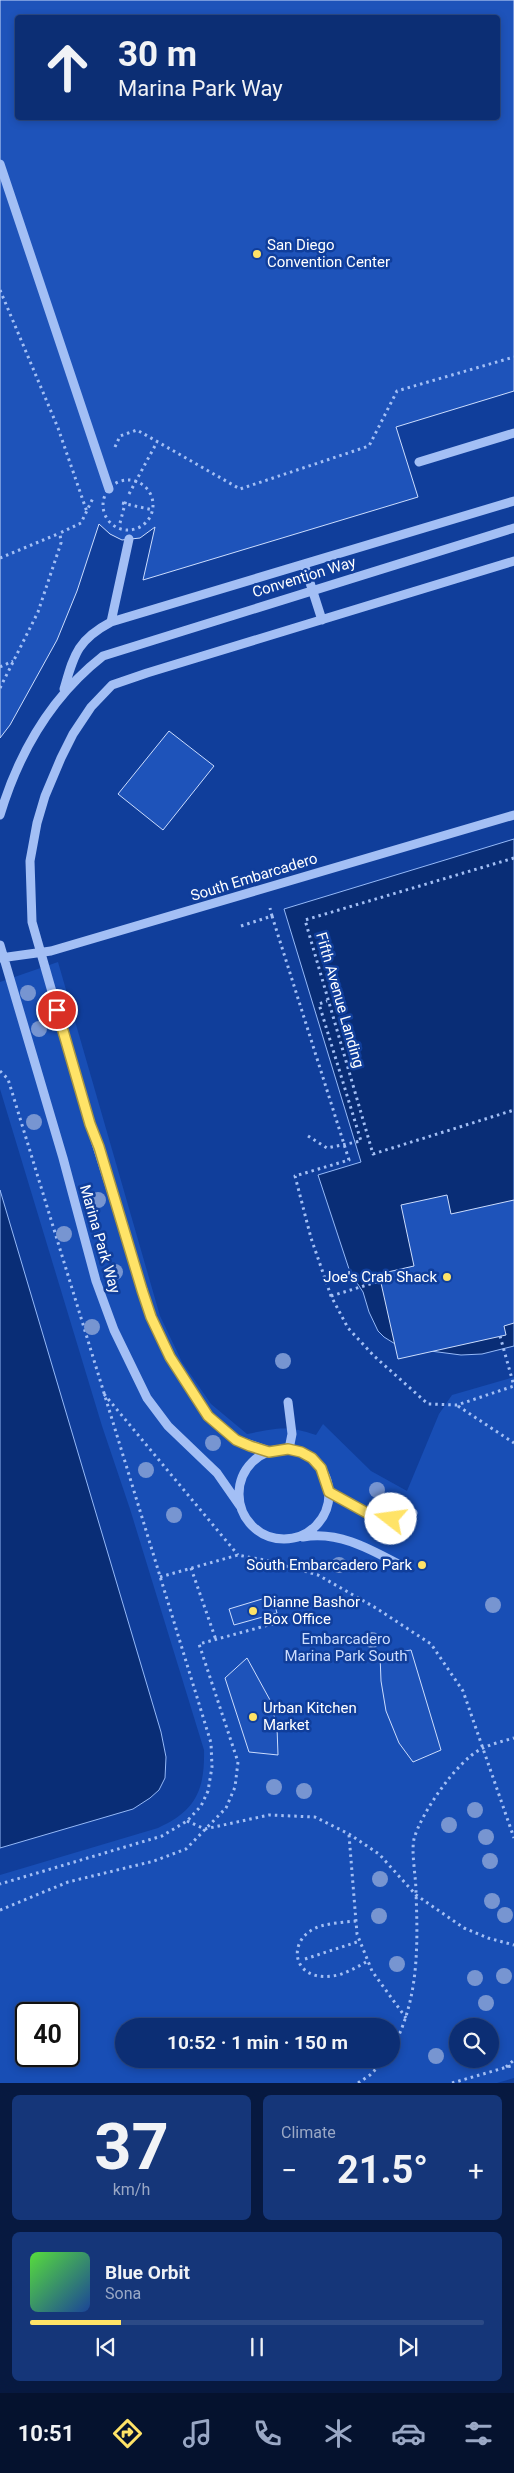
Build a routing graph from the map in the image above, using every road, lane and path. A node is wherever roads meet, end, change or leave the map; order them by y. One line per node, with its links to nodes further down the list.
1 (0, 164): 6 (street, bridge)
2 (0, 290): 11 (path)
3 (514, 357): 7 (path)
4 (514, 433): 5 (street)
5 (419, 462)
6 (109, 489): 10 (path, bridge); 10 (path, bridge)
7 (127, 498)
8 (514, 501): 18 (street)
9 (118, 503): 10 (path, bridge)
10 (153, 510)
11 (87, 512)
12 (514, 528): 19 (street, Convention Way)
13 (60, 532): 16 (path)
14 (129, 539): 21 (street)
15 (61, 543): 22 (path)
16 (0, 558)
17 (514, 562): 20 (street)
18 (304, 564): 19 (street); 21 (street)
19 (312, 589): 20 (street); 25 (street, Convention Way)
20 (322, 620): 33 (street, Marina Park Way)
21 (110, 622): 25 (street)
22 (13, 661): 23 (path); 24 (path)
23 (0, 667)
24 (0, 688)
25 (63, 692): 26 (street)
26 (0, 815)
27 (514, 815): 29 (street, South Embarcadero)
28 (514, 858): 35 (path, Fifth Avenue Landing)
29 (264, 888): 30 (path); 33 (street, South Embarcadero)
30 (272, 916): 31 (path); 39 (path)
31 (241, 926)
32 (0, 944): 34 (street, Marina Park Way)
33 (41, 953): 34 (street, South Embarcadero); 49 (street, Marina Park Way)
34 (1, 958): 51 (street, Marina Park Way)
35 (327, 1001): 37 (path, Fifth Avenue Landing); 39 (path)
36 (0, 1071): 44 (path)
37 (514, 1110)
38 (308, 1136): 39 (path)
39 (344, 1144): 41 (path)
40 (380, 1281): 41 (path)
41 (331, 1296): 46 (path)
42 (500, 1336): 43 (path)
43 (514, 1386): 46 (path)
44 (103, 1393): 54 (path); 57 (path)
45 (288, 1402): 48 (street)
46 (457, 1405): 47 (path)
47 (514, 1443)
48 (288, 1449): 49 (street); 50 (street)
49 (269, 1452): 51 (street)
50 (329, 1492): 52 (street); 53 (street)
51 (240, 1506): 53 (street)
52 (413, 1513)
53 (296, 1538): 55 (street)
54 (238, 1555): 56 (path); 61 (path)
55 (402, 1566)
56 (191, 1568): 57 (path); 59 (path)
57 (160, 1577): 62 (path)
58 (287, 1620): 59 (path)
59 (216, 1640): 63 (path)
60 (514, 1738): 61 (path)
61 (484, 1748): 65 (path); 67 (path)
62 (187, 1821): 63 (path); 66 (path)
63 (206, 1829): 64 (path); 68 (path)
64 (349, 1834): 67 (path); 69 (path)
65 (514, 1838)
66 (0, 1884)
67 (416, 1895): 71 (path); 74 (path)
68 (0, 1910)
69 (356, 1921): 70 (path); 73 (path)
70 (360, 1941): 72 (path); 73 (path)
71 (514, 1945)
72 (305, 1959)
73 (368, 1961): 74 (path)
74 (406, 2018): 75 (path)
75 (400, 2031)
76 (514, 2060): 78 (path)
77 (514, 2065): 78 (path)
78 (506, 2067): 81 (path)
79 (377, 2068): 80 (path)
80 (358, 2083)
81 (452, 2083)

